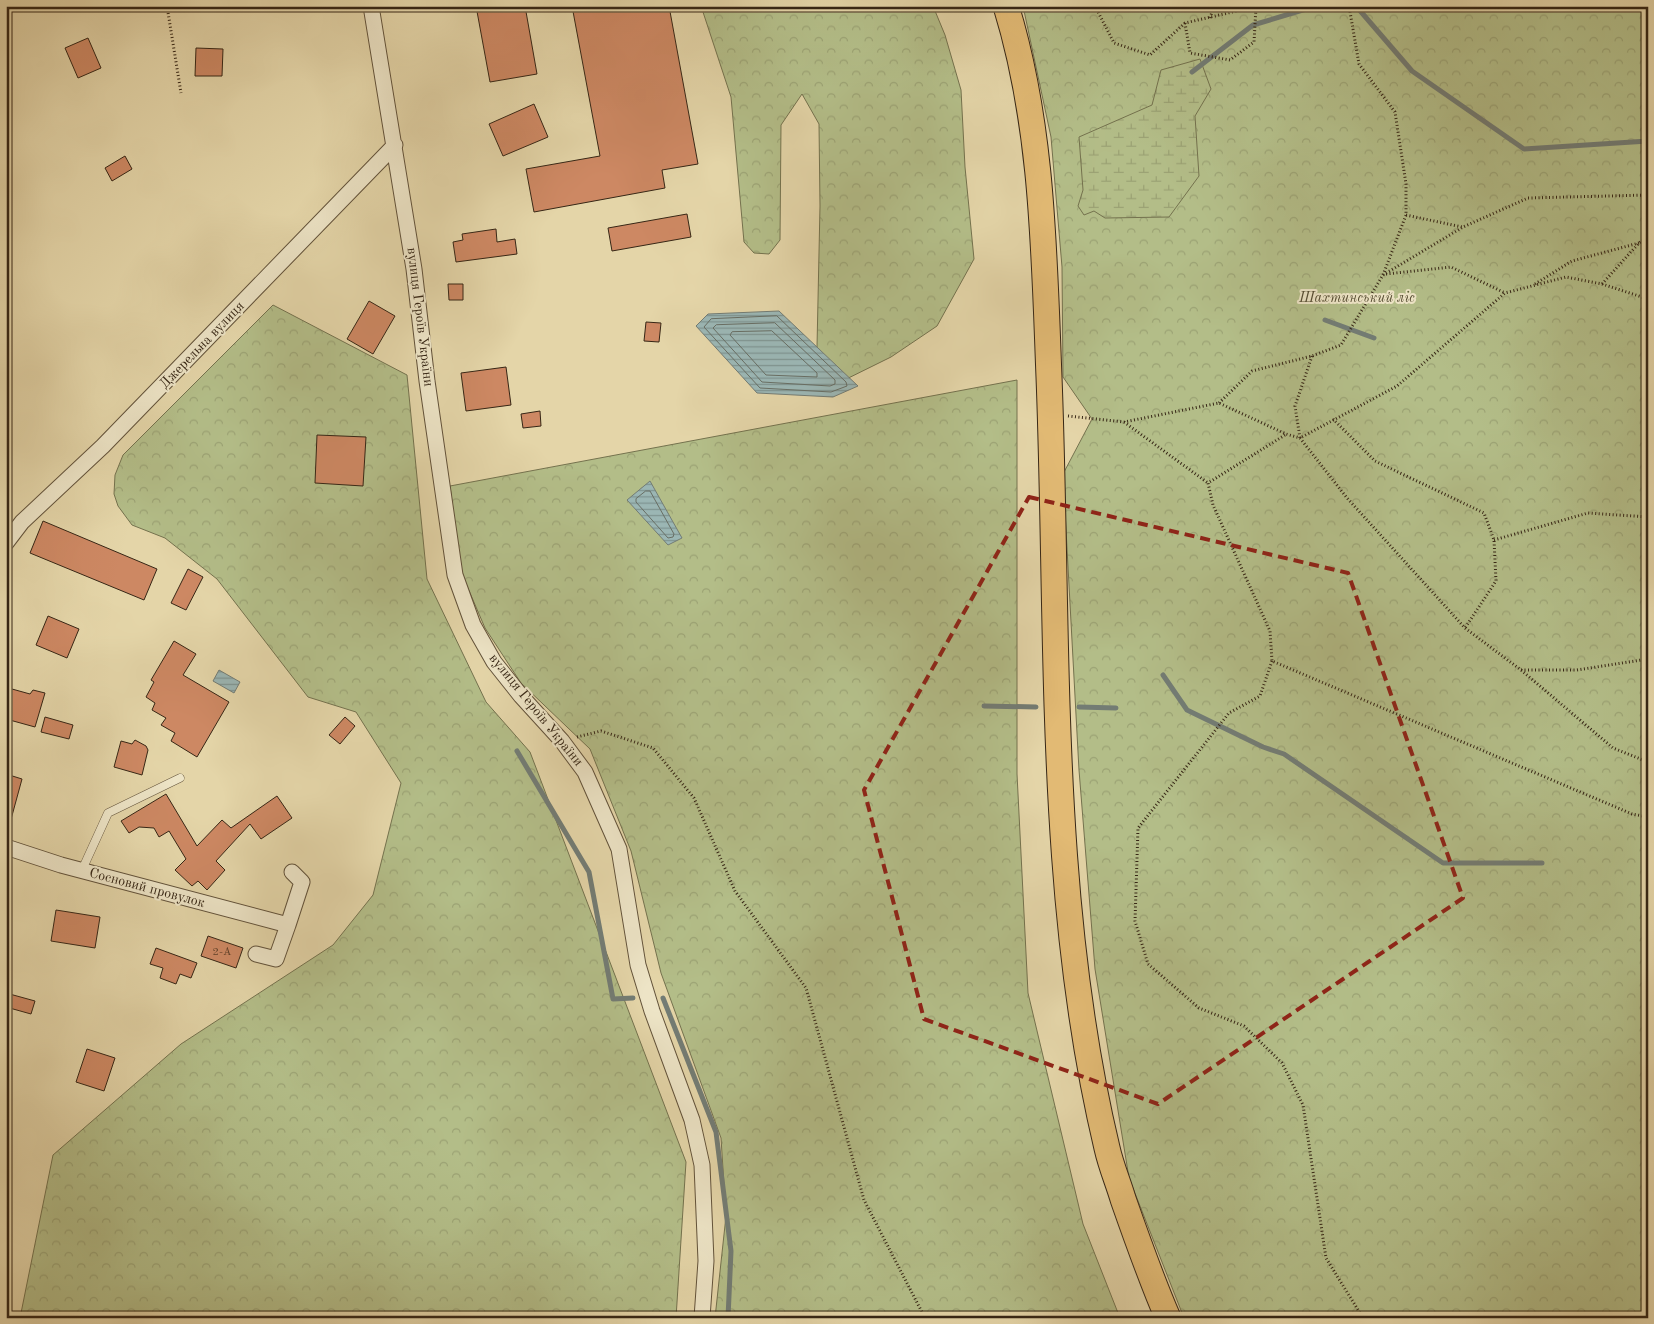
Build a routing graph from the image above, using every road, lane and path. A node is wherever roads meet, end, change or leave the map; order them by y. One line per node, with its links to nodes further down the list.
1 (167, 6): 10 (path)
2 (371, 6): 11 (street, вулиця Героїв України)
3 (1006, 6): 24 (highway)
4 (1094, 6): 9 (path)
5 (1214, 6): 8 (path)
6 (1349, 6): 13 (path)
7 (1257, 7): 8 (path); 9 (path)
8 (1210, 18): 9 (path)
9 (1185, 23)
10 (181, 93)
11 (396, 145): 32 (street, Джерельна вулиця); 37 (street, вулиця Героїв України)
12 (1648, 194): 14 (path)
13 (1406, 216): 14 (path); 17 (path)
14 (1462, 227): 17 (path)
15 (1648, 237): 16 (path)
16 (1639, 243): 18 (path); 19 (path)
17 (1383, 274): 20 (path); 22 (path)
18 (1602, 284): 19 (path); 21 (path)
19 (1532, 286): 20 (path)
20 (1505, 293): 25 (path)
21 (1648, 299)
22 (1312, 356): 23 (path); 28 (path)
23 (1220, 403): 26 (path); 27 (path)
24 (1050, 415): 26 (path); 48 (highway)
25 (1333, 419): 28 (path); 31 (path)
26 (1124, 422): 29 (path)
27 (1286, 434): 28 (path); 29 (path)
28 (1300, 438): 33 (path)
29 (1208, 483): 35 (path)
30 (1648, 517): 31 (path)
31 (1494, 540): 33 (path)
32 (6, 543)
33 (1465, 628): 36 (path)
34 (1648, 659): 36 (path)
35 (1272, 661): 40 (path); 49 (path)
36 (1521, 670): 38 (path)
37 (562, 740): 46 (street, вулиця Героїв України); 47 (path)
38 (1648, 762)
39 (180, 778): 42 (lane)
40 (1648, 817)
41 (6, 847): 42 (street, Сосновий провулок)
42 (82, 870): 44 (street, Сосновий провулок)
43 (292, 872): 44 (street)
44 (288, 925): 45 (street)
45 (256, 954)
46 (702, 1318)
47 (925, 1318)
48 (1168, 1318)
49 (1363, 1318)

